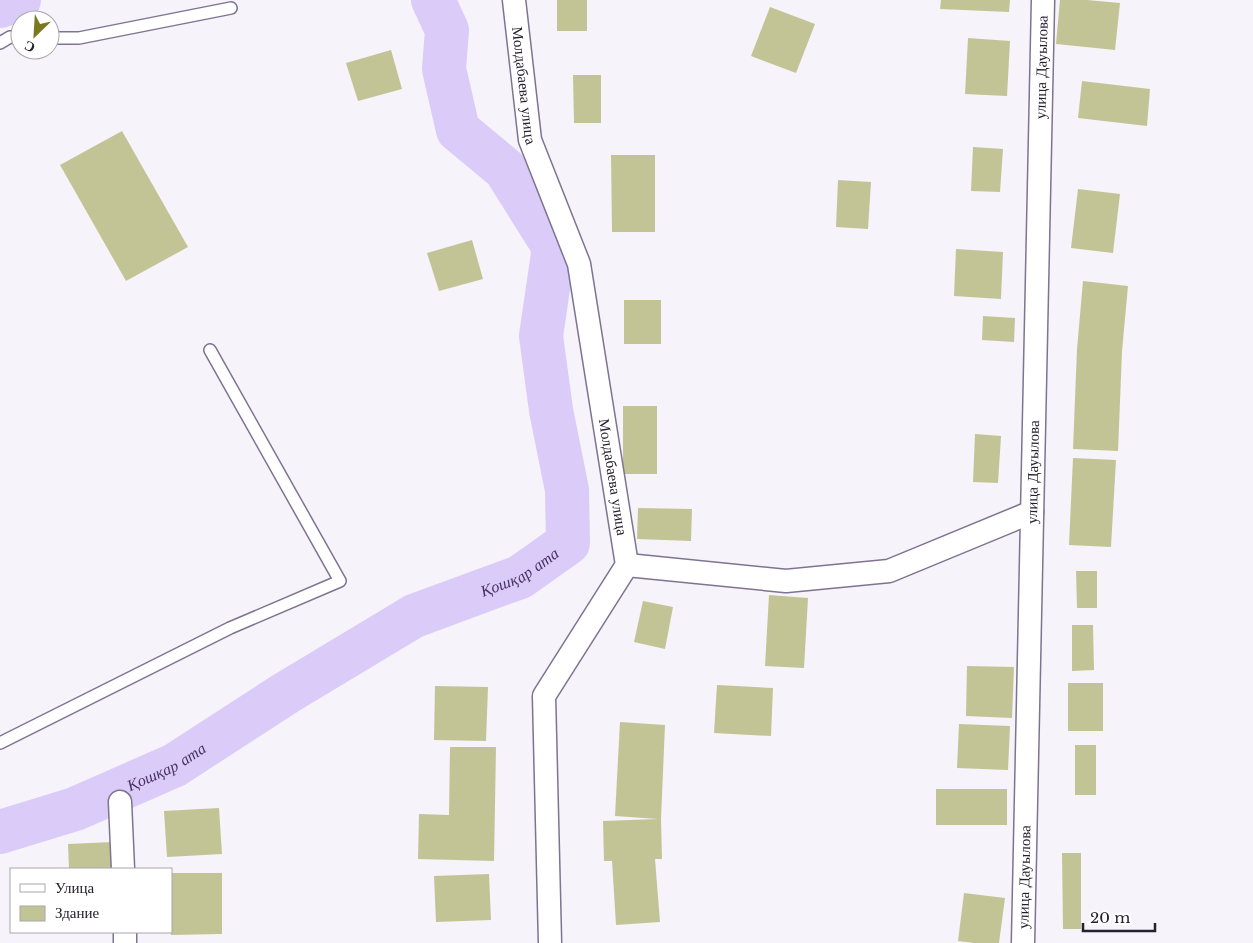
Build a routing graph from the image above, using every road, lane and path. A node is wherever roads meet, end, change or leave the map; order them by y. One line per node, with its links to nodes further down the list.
1 (514, 0): 7 (street, Молдабаева улица)
2 (1044, 0): 6 (street, улица Дауылова)
3 (231, 8): 4 (lane)
4 (60, 38)
5 (210, 350): 8 (lane)
6 (1032, 512): 7 (street); 12 (street, улица Дауылова)
7 (627, 565): 11 (street)
8 (0, 743)
9 (120, 802): 10 (street)
10 (123, 868)
11 (550, 943)
12 (1023, 943)

